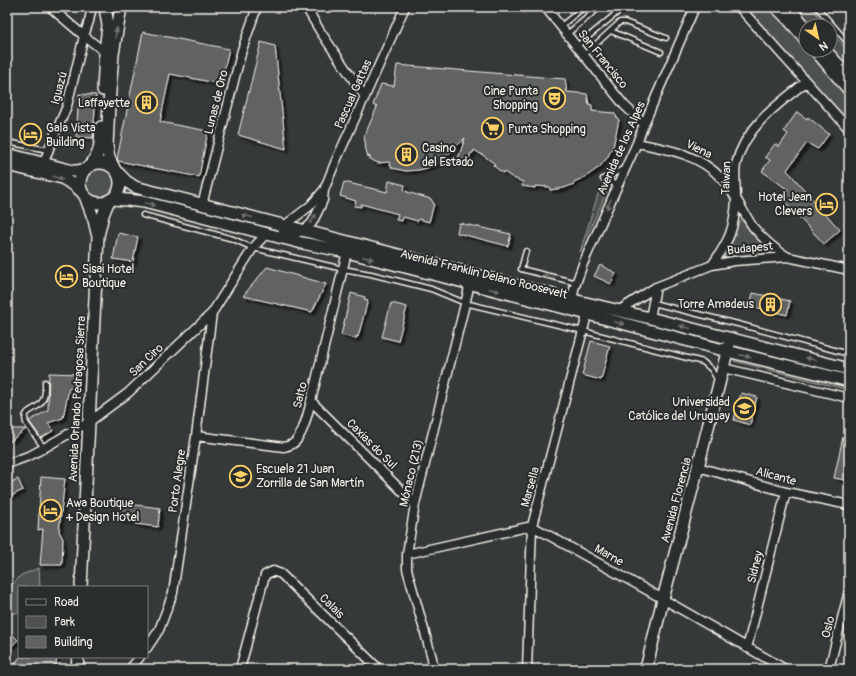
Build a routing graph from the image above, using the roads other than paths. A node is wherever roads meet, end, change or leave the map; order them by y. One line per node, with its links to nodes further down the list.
1 (50, 7): 22 (street)
2 (92, 7): 22 (street, Iguazú)
3 (105, 7): 27 (main road)
4 (121, 7): 27 (main road, one-way to 4)
5 (257, 7): 52 (street, Lunas de Oro)
6 (306, 7): 34 (street)
7 (405, 7): 34 (street, Pascual Gattas)
8 (545, 7): 18 (street, San Francisco)
9 (584, 7): 18 (lane)
10 (600, 7): 21 (lane)
11 (624, 7): 25 (lane)
12 (695, 7): 36 (street, Avenida de los Alpes)
13 (738, 7): 32 (street)
14 (776, 7): 20 (main road)
15 (789, 7): 17 (main road)
16 (818, 7): 24 (lane)
17 (798, 18)
18 (561, 26): 21 (street, San Francisco)
19 (611, 30): 23 (lane); 26 (lane); 28 (lane)
20 (798, 31)
21 (567, 34): 25 (street, San Francisco)
22 (84, 36): 27 (street); 40 (street, Iguazú)
23 (666, 38)
24 (849, 44)
25 (576, 46): 28 (street, San Francisco)
26 (661, 52)
27 (109, 53): 35 (main road)
28 (584, 55): 36 (street, San Francisco)
29 (822, 58): 33 (main road)
30 (832, 58): 31 (main road)
31 (849, 77)
32 (806, 82): 37 (street); 50 (street, Taiwan)
33 (849, 90)
34 (365, 97): 48 (street, Pascual Gattas)
35 (105, 104): 44 (main road); 46 (main road)
36 (644, 124): 39 (street, Avenida de los Alpes)
37 (849, 129)
38 (7, 142): 40 (lane)
39 (637, 143): 43 (street, Avenida de los Alpes); 50 (street, Viena)
40 (48, 150): 45 (street, Iguazú)
41 (7, 154): 45 (main road)
42 (7, 165): 45 (main road)
43 (626, 166): 47 (street, Avenida de los Alpes); 47 (lane)
44 (88, 168): 45 (main road); 46 (main road); 49 (main road)
45 (42, 169): 49 (main road, one-way to 49)
46 (116, 171): 51 (main road); 52 (main road, Avenida Franklin Delano Roosevelt)
47 (617, 187): 66 (street, Avenida de los Alpes, one-way to 66)
48 (324, 190): 54 (street, Pascual Gattas); 56 (street, Pascual Gattas, one-way to 48)
49 (84, 194): 51 (main road); 58 (main road, Avenida Orlando Pedragosa Sierra)
50 (736, 198): 62 (street, Taiwan); 63 (street)
51 (110, 200): 55 (main road, Avenida Franklin Delano Roosevelt, one-way to 55); 58 (main road, Avenida Orlando Pedragosa Sierra)
52 (202, 205): 54 (main road, Avenida Franklin Delano Roosevelt, one-way to 52)
53 (143, 215): 59 (lane)
54 (284, 226): 56 (main road, Avenida Franklin Delano Roosevelt)
55 (253, 230): 56 (street); 57 (main road, Avenida Franklin Delano Roosevelt)
56 (303, 230): 71 (main road, Avenida Franklin Delano Roosevelt)
57 (266, 234): 59 (street, San Ciro); 60 (main road, Avenida Franklin Delano Roosevelt)
58 (98, 236): 87 (main road, Avenida Orlando Pedragosa Sierra)
59 (253, 248): 64 (lane); 73 (street, San Ciro)
60 (347, 252): 64 (street, Salto); 67 (main road, Avenida Franklin Delano Roosevelt, one-way to 67)
61 (526, 252): 66 (lane, one-way to 61)
62 (788, 257): 63 (street, Budapest); 65 (street, Budapest)
63 (712, 265): 68 (street, Budapest)
64 (343, 269): 70 (lane); 86 (street, Salto)
65 (849, 270)
66 (576, 283): 71 (street, Avenida de los Alpes)
67 (469, 284): 70 (street, Mónaco (213)); 71 (main road, Avenida Franklin Delano Roosevelt, one-way to 71)
68 (656, 288): 69 (street); 72 (street, Budapest)
69 (653, 302): 75 (street); 79 (lane)
70 (465, 303): 76 (lane); 93 (street, Mónaco (213))
71 (572, 305): 72 (main road, Avenida Franklin Delano Roosevelt); 74 (main road, Avenida Franklin Delano Roosevelt)
72 (618, 311): 75 (main road, Avenida Franklin Delano Roosevelt)
73 (212, 313): 87 (street, San Ciro); 88 (street, Porto Alegre)
74 (587, 315): 76 (street, Marsella); 78 (main road, Avenida Franklin Delano Roosevelt, one-way to 78)
75 (650, 318): 77 (main road, Avenida Franklin Delano Roosevelt, one-way to 75)
76 (583, 331): 84 (lane); 95 (street, Marsella)
77 (731, 338): 78 (main road, Avenida Florencia); 81 (main road, Avenida Franklin Delano Roosevelt, one-way to 77)
78 (727, 351): 80 (main road, Avenida Florencia); 82 (main road, Avenida Franklin Delano Roosevelt, one-way to 82)
79 (849, 354)
80 (723, 368): 84 (main road, Avenida Florencia); 85 (street)
81 (849, 369)
82 (849, 381)
83 (45, 382): 89 (lane)
84 (720, 382): 91 (main road, Avenida Florencia)
85 (849, 398)
86 (311, 401): 88 (street, Salto); 93 (street, Caxias do Sul)
87 (89, 422): 89 (street, San Ciro); 97 (main road, Avenida Orlando Pedragosa Sierra)
88 (196, 436): 100 (street, Porto Alegre)
89 (44, 448): 90 (street, San Ciro)
90 (7, 464)
91 (698, 467): 92 (street, Alicante); 99 (main road, Avenida Florencia)
92 (786, 492): 94 (street, Alicante); 101 (street, Sidney)
93 (415, 504): 96 (street, Mónaco (213))
94 (849, 505)
95 (532, 526): 96 (street); 99 (street, Marne); 109 (street, Marsella)
96 (407, 554): 108 (street, Mónaco (213))
97 (81, 586)
98 (849, 591): 112 (street, Oslo)
99 (663, 599): 101 (street, Marne); 110 (main road, Avenida Florencia)
100 (148, 646)
101 (747, 648): 111 (street, Marne)
102 (78, 658): 104 (main road)
103 (139, 658): 105 (street)
104 (77, 669)
105 (130, 669)
106 (240, 669): 107 (street, Calais)
107 (379, 669)
108 (433, 669)
109 (527, 669)
110 (646, 669)
111 (784, 669)
112 (830, 669)

